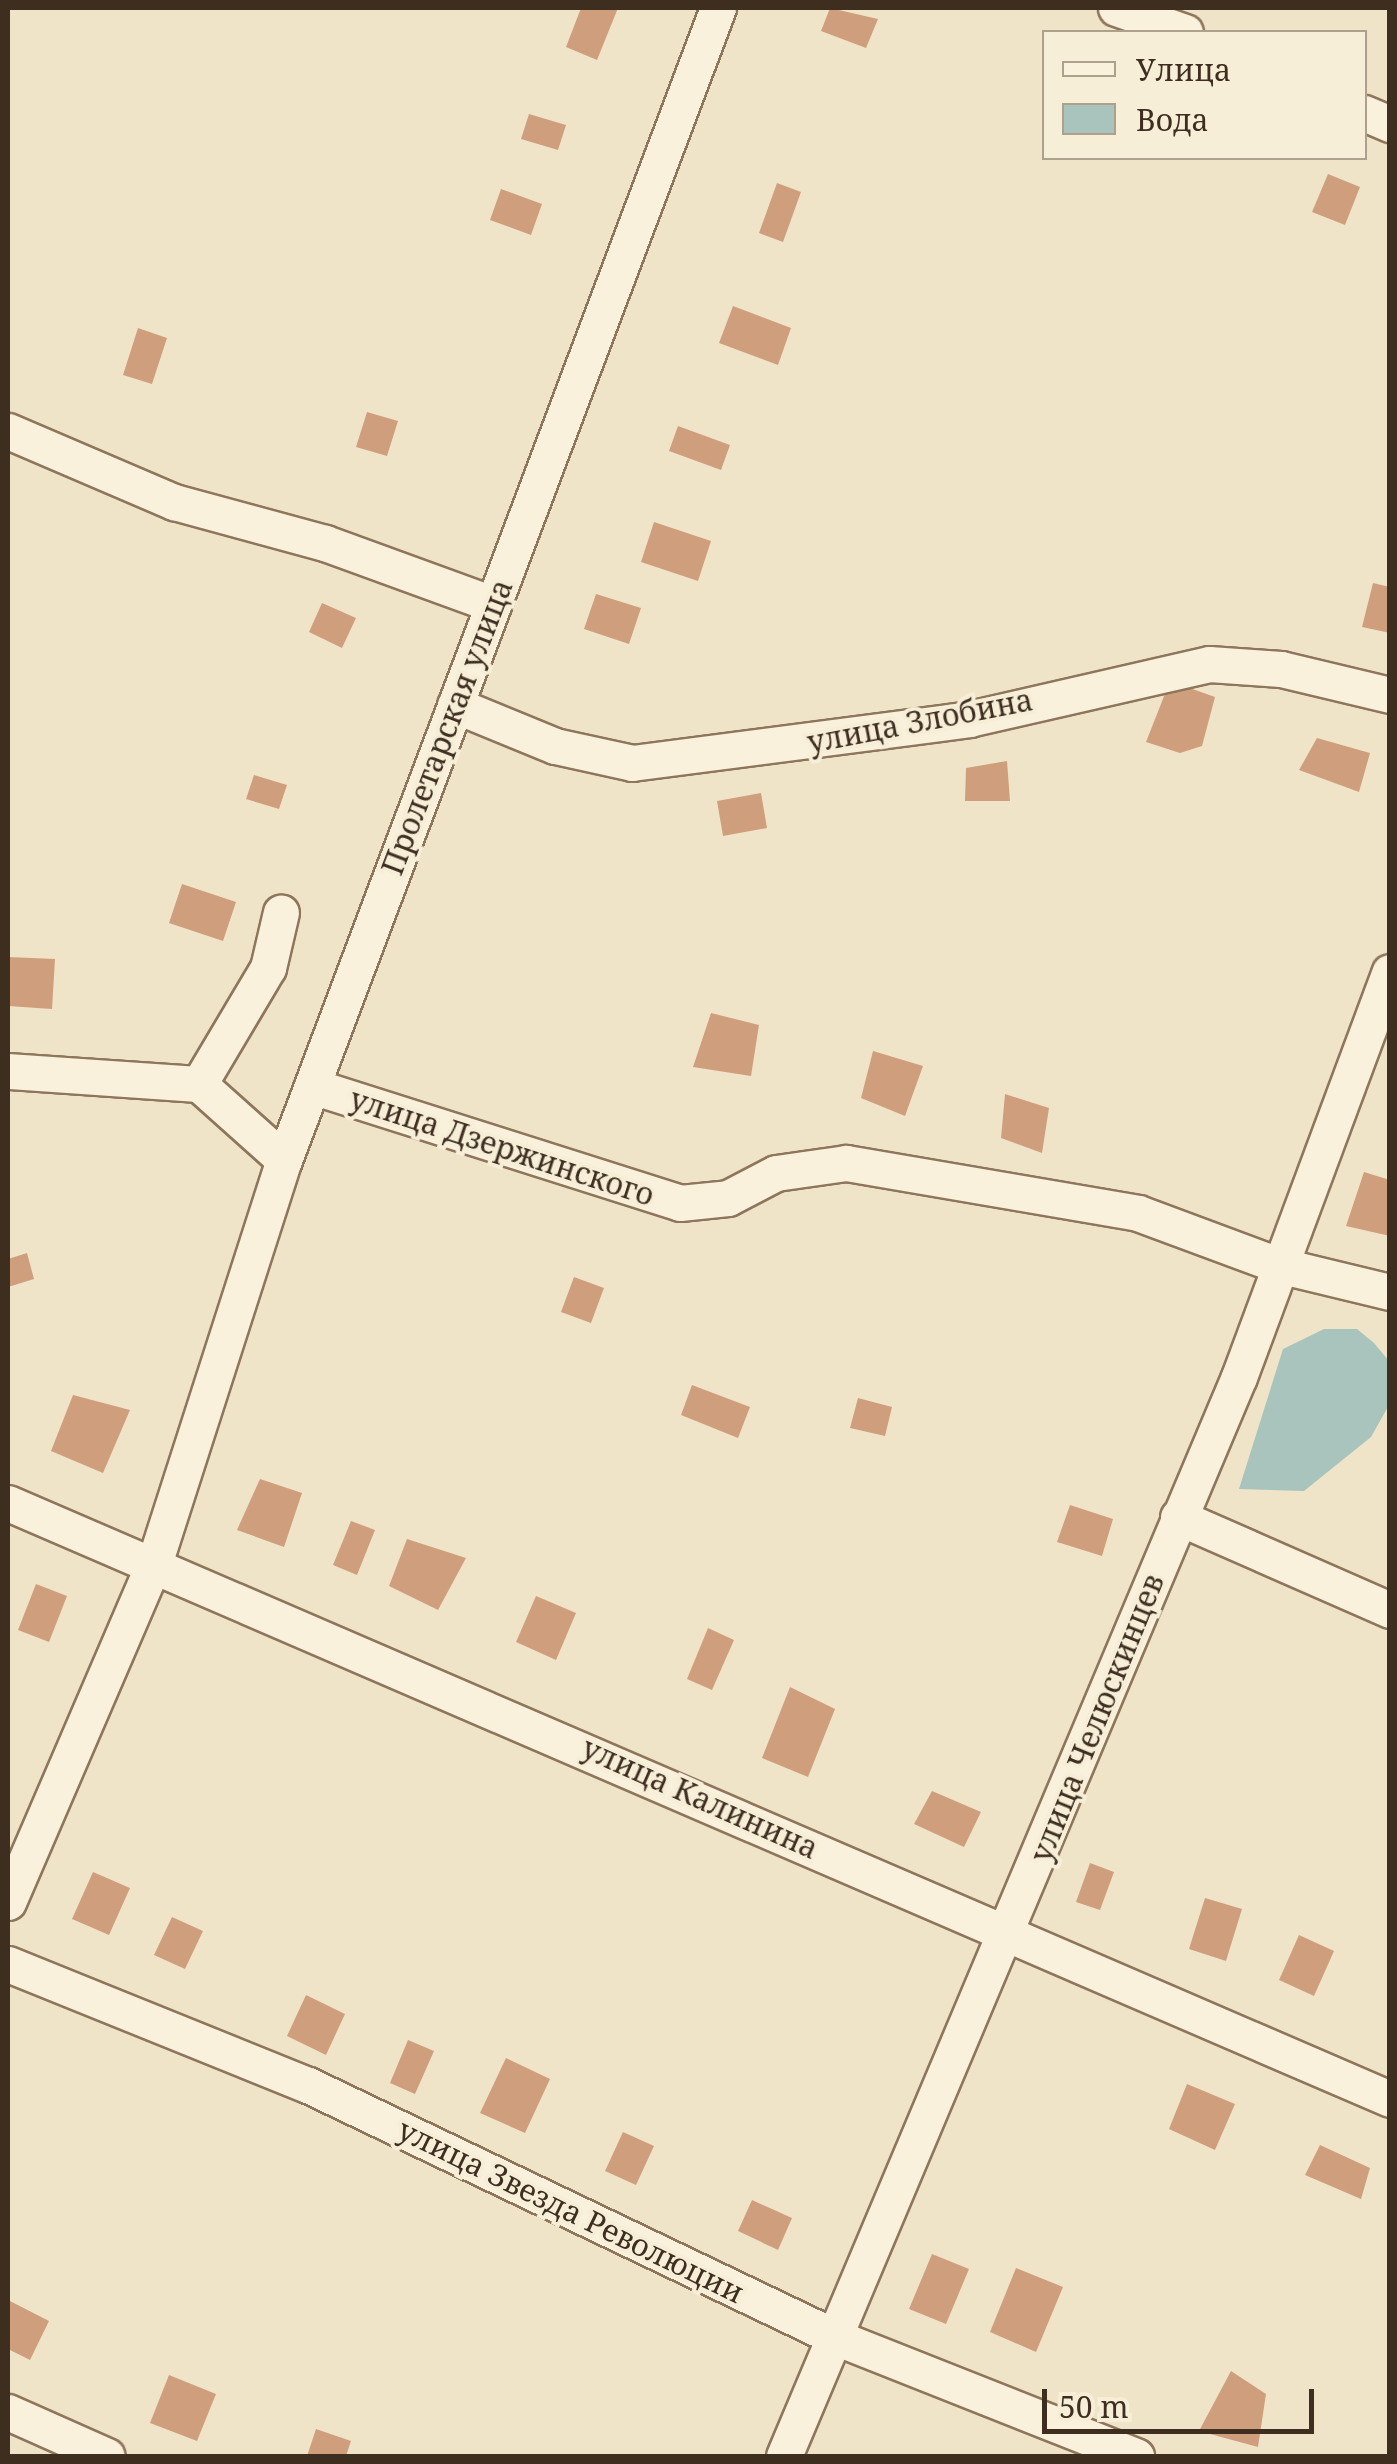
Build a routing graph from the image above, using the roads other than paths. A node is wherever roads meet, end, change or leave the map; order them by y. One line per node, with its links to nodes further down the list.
1 (718, 8): 5 (street, Пролетарская улица)
2 (1116, 8): 3 (street)
3 (1179, 30)
4 (8, 431): 5 (street)
5 (493, 604): 7 (street, Пролетарская улица)
6 (1390, 695): 7 (street, улица Злобина)
7 (455, 705): 12 (street, Пролетарская улица)
8 (282, 912): 11 (street)
9 (1390, 972): 14 (street, улица Челюскинцев)
10 (8, 1071): 11 (street)
11 (198, 1084): 13 (street)
12 (312, 1086): 13 (street, Пролетарская улица); 14 (street, улица Дзержинского)
13 (284, 1160): 18 (street, Пролетарская улица)
14 (1278, 1265): 15 (street, улица Дзержинского); 17 (street, улица Челюскинцев)
15 (1390, 1292)
16 (8, 1503): 18 (street, улица Калинина)
17 (1178, 1516): 19 (street); 21 (street, улица Челюскинцев)
18 (155, 1560): 20 (street, Пролетарская улица); 21 (street, улица Калинина)
19 (1390, 1610)
20 (8, 1902)
21 (1010, 1934): 23 (street, улица Калинина); 24 (street, улица Челюскинцев)
22 (8, 1964): 24 (street, улица Звезда Революции)
23 (1390, 2099)
24 (835, 2337): 27 (street, улица Челюскинцев); 28 (street, улица Звезда Революции)
25 (8, 2412): 26 (street)
26 (107, 2456)
27 (784, 2456)
28 (1136, 2456)

